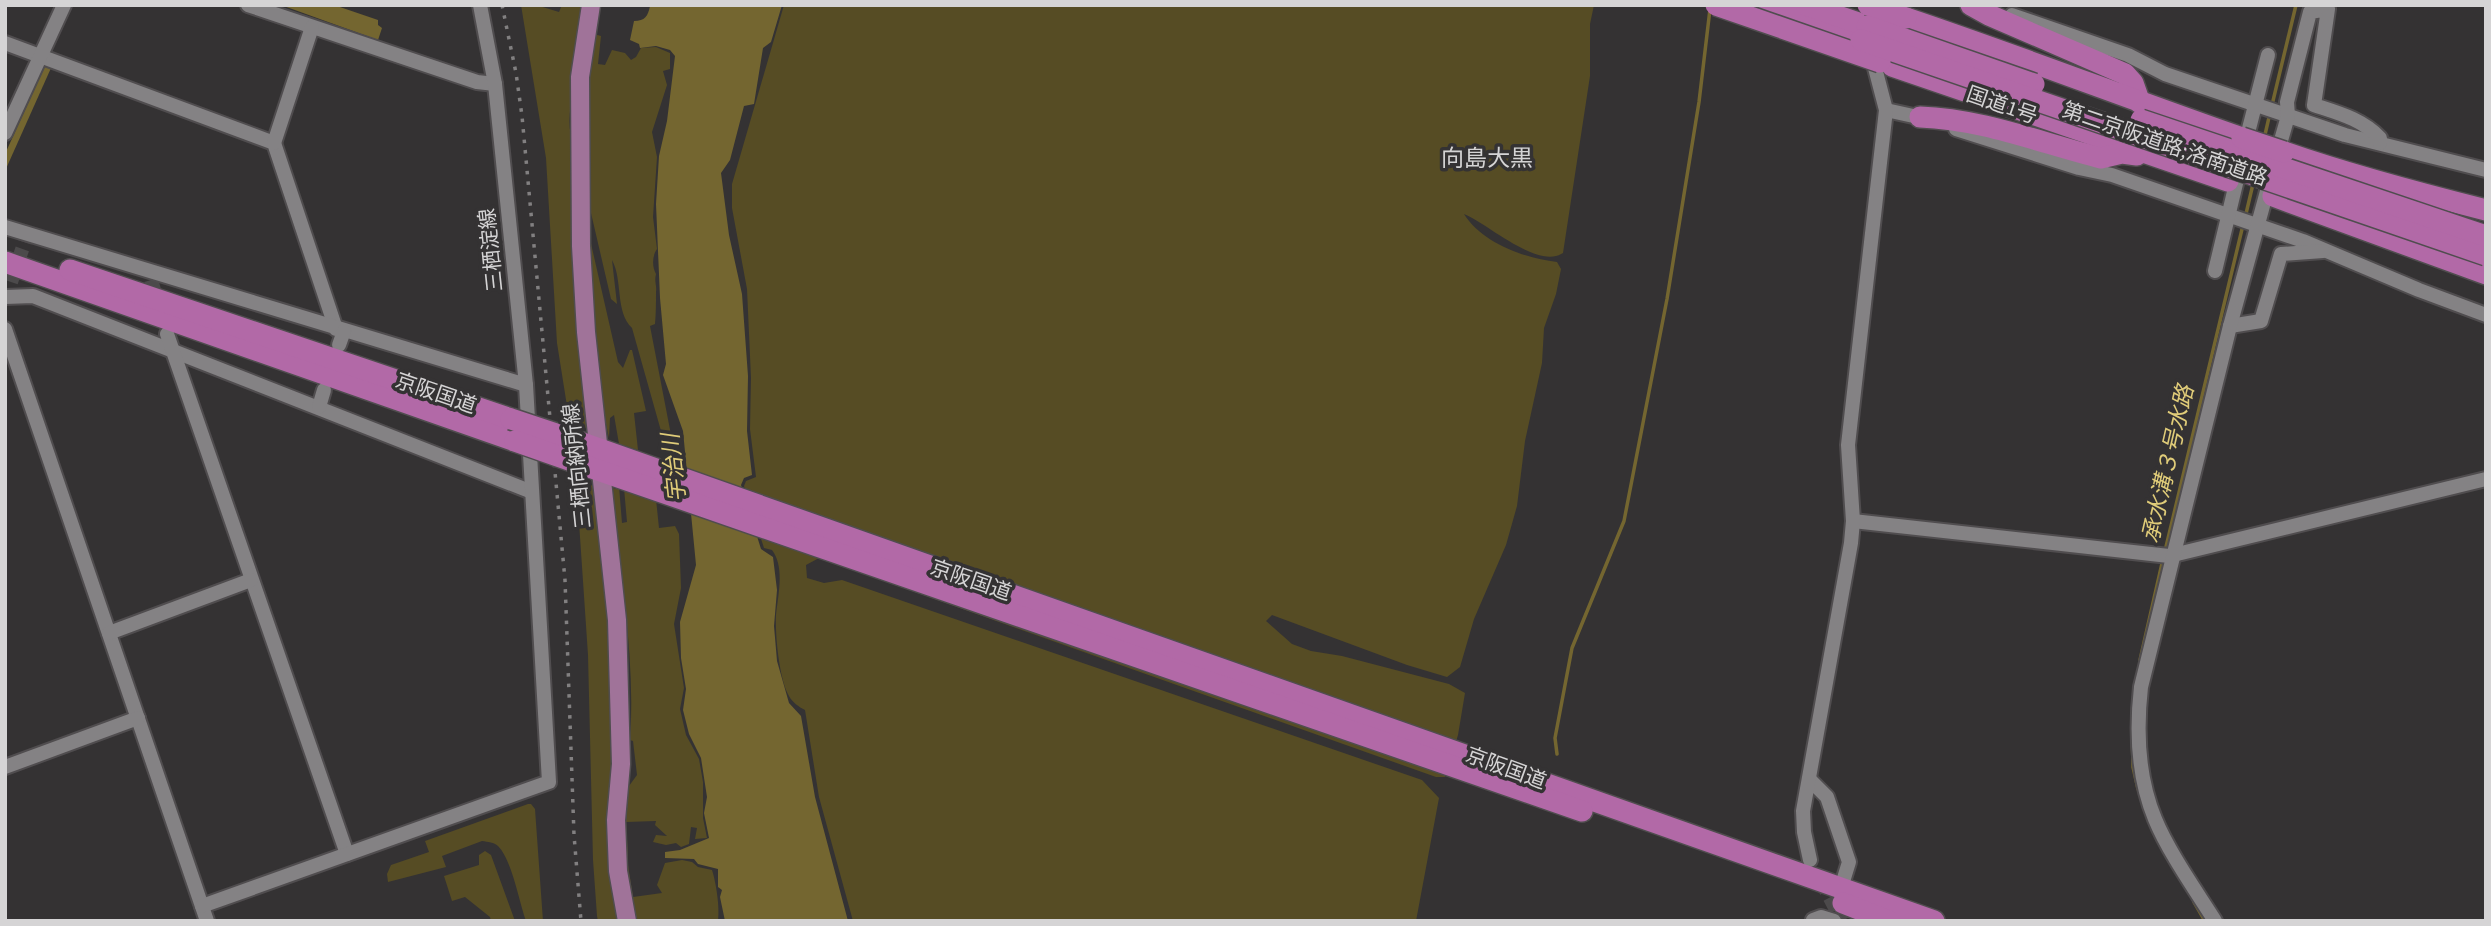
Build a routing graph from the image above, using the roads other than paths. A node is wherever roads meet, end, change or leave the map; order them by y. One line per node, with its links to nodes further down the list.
1 (64, 5): 16 (street)
2 (248, 5): 12 (street)
3 (481, 5): 17 (street, 三栖淀線)
4 (591, 5): 48 (main road, 三栖向納所線)
5 (1716, 5): 26 (highway, 国道1号, bridge)
6 (1759, 5): 13 (highway)
7 (1806, 5): 13 (highway)
8 (1868, 5): 18 (highway, bridge)
9 (1887, 5): 20 (street)
10 (1971, 5): 18 (highway)
11 (1983, 5): 19 (street)
12 (312, 27): 17 (street); 24 (street)
13 (1847, 28): 32 (highway, 第二京阪道路;洛南道路, bridge); 35 (highway, 第二京阪道路;洛南道路, bridge)
14 (5, 43): 16 (street)
15 (2268, 55): 19 (street)
16 (41, 57): 23 (street); 24 (street)
17 (495, 84): 44 (street, 三栖淀線)
18 (2140, 103): 28 (highway, bridge)
19 (2257, 105): 21 (street); 29 (street)
20 (1886, 110): 22 (street); 51 (street)
21 (2285, 115): 25 (street); 25 (street); 30 (street)
22 (1920, 117): 26 (highway); 29 (street)
23 (5, 133)
24 (274, 143): 42 (street)
25 (2380, 143): 27 (street)
26 (2150, 154): 37 (highway, 国道1号)
27 (2486, 170)
28 (2486, 209)
29 (2227, 215): 30 (street); 36 (street)
30 (2255, 225): 34 (street); 40 (street)
31 (5, 227): 33 (street)
32 (2486, 236)
33 (19, 241): 42 (street); 47 (highway, 京阪国道, bridge)
34 (2325, 251): 39 (street); 40 (street)
35 (2486, 255)
36 (2215, 271)
37 (2486, 275)
38 (8, 284): 43 (street); 47 (highway, 京阪国道, bridge)
39 (2486, 315)
40 (2230, 326): 52 (street)
41 (5, 329): 54 (street)
42 (339, 335): 44 (street)
43 (169, 341): 46 (street); 53 (street)
44 (526, 385): 50 (street, 三栖淀線)
45 (324, 390): 46 (street)
46 (319, 407): 50 (street)
47 (571, 450): 48 (highway, 京阪国道)
48 (606, 462): 57 (highway, 京阪国道); 65 (main road, 三栖向納所線)
49 (2486, 479): 52 (street)
50 (532, 492): 59 (street, 三栖淀線)
51 (1853, 521): 52 (street); 58 (street)
52 (2171, 555): 68 (street)
53 (251, 580): 54 (street); 59 (street)
54 (109, 633): 55 (street)
55 (138, 718): 56 (street); 62 (street)
56 (5, 767)
57 (1499, 774): 61 (highway, 京阪国道); 63 (highway, 京阪国道)
58 (1811, 780): 60 (street); 61 (street)
59 (346, 854): 62 (street)
60 (1810, 860)
61 (1841, 888): 67 (highway, 京阪国道)
62 (205, 914)
63 (1877, 918)
64 (1813, 920): 66 (street)
65 (627, 921)
66 (1835, 921)
67 (1934, 921)
68 (2215, 921)

